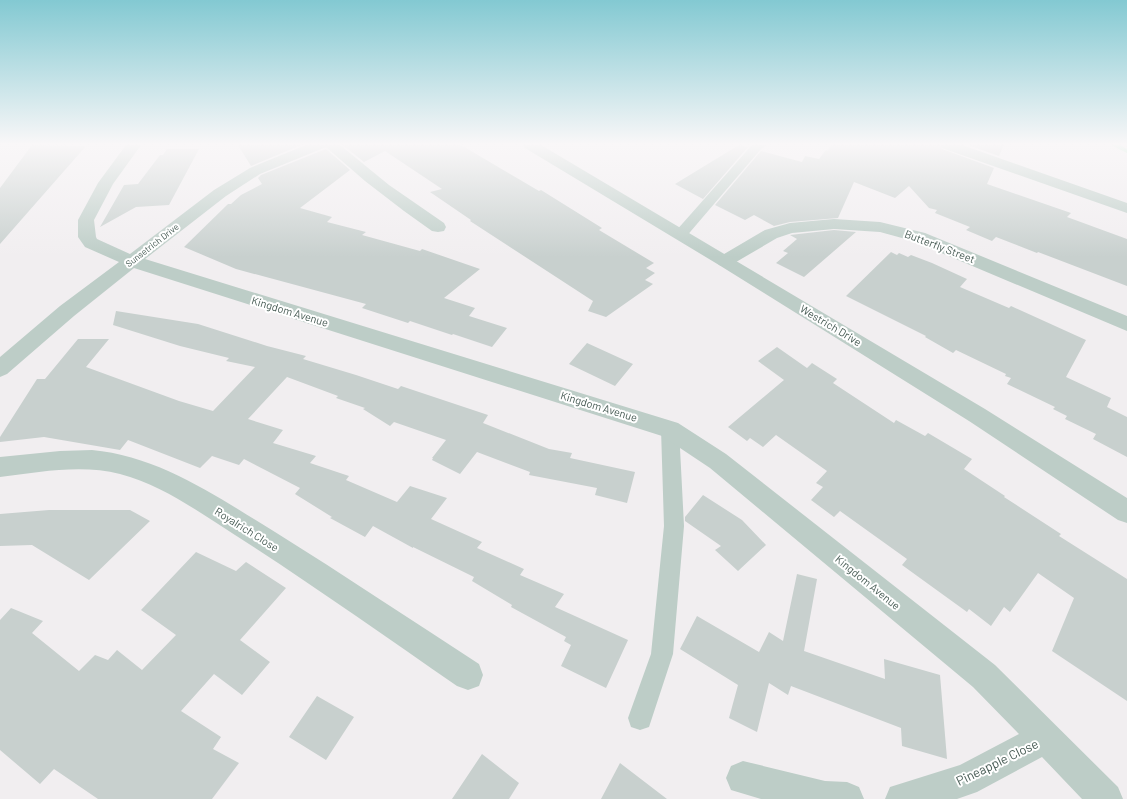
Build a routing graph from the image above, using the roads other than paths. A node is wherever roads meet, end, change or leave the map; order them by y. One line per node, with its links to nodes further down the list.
1 (107, 182): 10 (street, Kingdom Avenue)
2 (235, 182): 10 (street, Sunsetrich Drive)
3 (373, 182): 8 (street)
4 (592, 182): 9 (street, Westrich Drive)
5 (727, 182): 9 (lane)
6 (1054, 182): 7 (street)
7 (1127, 208)
8 (438, 227)
9 (680, 235): 11 (street, Westrich Drive)
10 (131, 261): 13 (street, Sunsetrich Drive); 14 (street, Kingdom Avenue)
11 (726, 261): 12 (street, Butterfly Street); 16 (street, Westrich Drive)
12 (1127, 324)
13 (0, 369)
14 (670, 429): 18 (lane); 19 (street, Kingdom Avenue)
15 (0, 467): 17 (street, Royalrich Close)
16 (1127, 512)
17 (468, 675)
18 (640, 718)
19 (1045, 738): 22 (street, Pineapple Close); 23 (street, Kingdom Avenue)
20 (743, 778): 21 (street)
21 (847, 799)
22 (902, 799)
23 (1106, 799)

